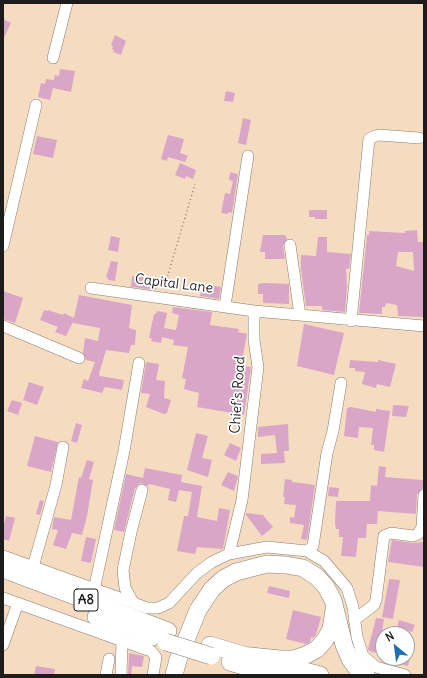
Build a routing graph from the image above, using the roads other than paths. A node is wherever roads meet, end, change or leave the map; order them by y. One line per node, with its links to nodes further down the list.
1 (67, 3): 2 (street)
2 (53, 58)
3 (36, 105): 7 (street)
4 (419, 138): 12 (street)
5 (248, 156): 9 (street)
6 (290, 245): 11 (street)
7 (3, 246)
8 (91, 288): 9 (street, Capital Lane)
9 (225, 306): 10 (street, Capital Lane)
10 (254, 311): 11 (street); 23 (street, Chief's Road)
11 (300, 315): 12 (street)
12 (351, 321): 14 (street)
13 (3, 326): 15 (street)
14 (424, 326)
15 (79, 358)
16 (139, 363): 29 (street)
17 (341, 383): 22 (street)
18 (63, 447): 26 (street)
19 (142, 490): 33 (street)
20 (424, 494): 34 (street)
21 (267, 547): 22 (street); 23 (street); 25 (street)
22 (307, 551): 34 (street)
23 (229, 554): 33 (street)
24 (3, 556): 26 (street)
25 (267, 564): 31 (highway); 43 (highway)
26 (33, 567): 29 (street)
27 (3, 569): 35 (highway, A8)
28 (3, 582): 35 (highway, A8)
29 (94, 590): 33 (street)
30 (3, 598): 32 (street)
31 (333, 600): 38 (highway); 46 (highway)
32 (18, 604): 36 (street); 37 (street)
33 (134, 604)
34 (354, 620): 47 (street)
35 (167, 636): 38 (highway, A8, bridge)
36 (122, 641): 41 (street); 42 (street)
37 (3, 645)
38 (244, 662): 40 (highway, A8); 44 (highway)
39 (108, 668): 41 (street)
40 (280, 671): 45 (highway, A8)
41 (121, 672)
42 (152, 675)
43 (174, 675)
44 (265, 675)
45 (320, 675)
46 (366, 675)
47 (405, 675)

